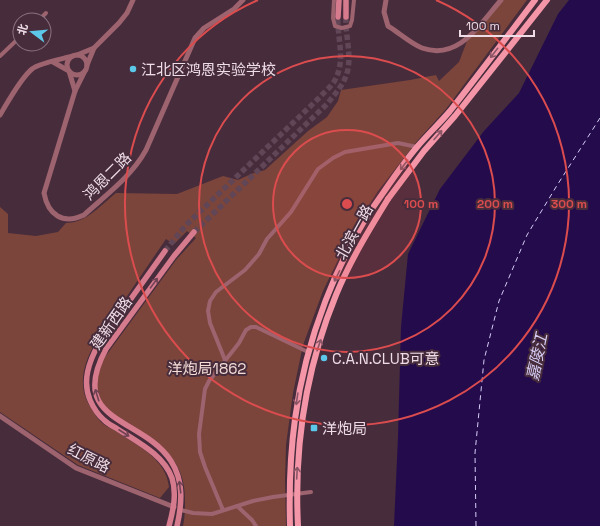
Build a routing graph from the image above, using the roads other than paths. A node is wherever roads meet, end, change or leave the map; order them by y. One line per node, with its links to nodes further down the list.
1 (133, 0): 14 (street)
2 (243, 0): 21 (street, 鸿恩二路)
3 (334, 0): 6 (street)
4 (339, 0): 11 (main road)
5 (346, 0): 12 (main road)
6 (354, 0)
7 (386, 0): 8 (street)
8 (501, 0)
9 (535, 0): 23 (main road, 北滨一路, one-way to 23)
10 (547, 0): 38 (main road, 北滨一路, one-way to 10, bridge)
11 (338, 17)
12 (346, 17)
13 (12, 45): 15 (street)
14 (94, 48): 16 (street); 18 (street)
15 (0, 56)
16 (75, 56): 17 (street); 18 (street); 19 (street)
17 (53, 62): 19 (street); 22 (street)
18 (87, 65): 20 (street)
19 (69, 70): 20 (street); 21 (street)
20 (85, 71): 21 (street, 鸿恩二路)
21 (76, 91)
22 (0, 115)
23 (417, 147): 26 (main road, 北滨一路, one-way to 26); 27 (street)
24 (194, 232): 32 (main road, 建新西路, one-way to 24)
25 (165, 252): 31 (main road, 建新西路, one-way to 31)
26 (308, 352): 27 (street); 37 (main road, 北滨一路, one-way to 37, bridge)
27 (225, 360): 33 (street)
28 (0, 416): 31 (street, 红原路)
29 (311, 492): 30 (street)
30 (237, 506): 33 (street); 36 (street)
31 (174, 507): 34 (main road, 建新西路)
32 (181, 510): 33 (street); 35 (main road, 建新西路)
33 (223, 510)
34 (170, 526)
35 (177, 526)
36 (256, 526)
37 (290, 526)
38 (298, 526)

